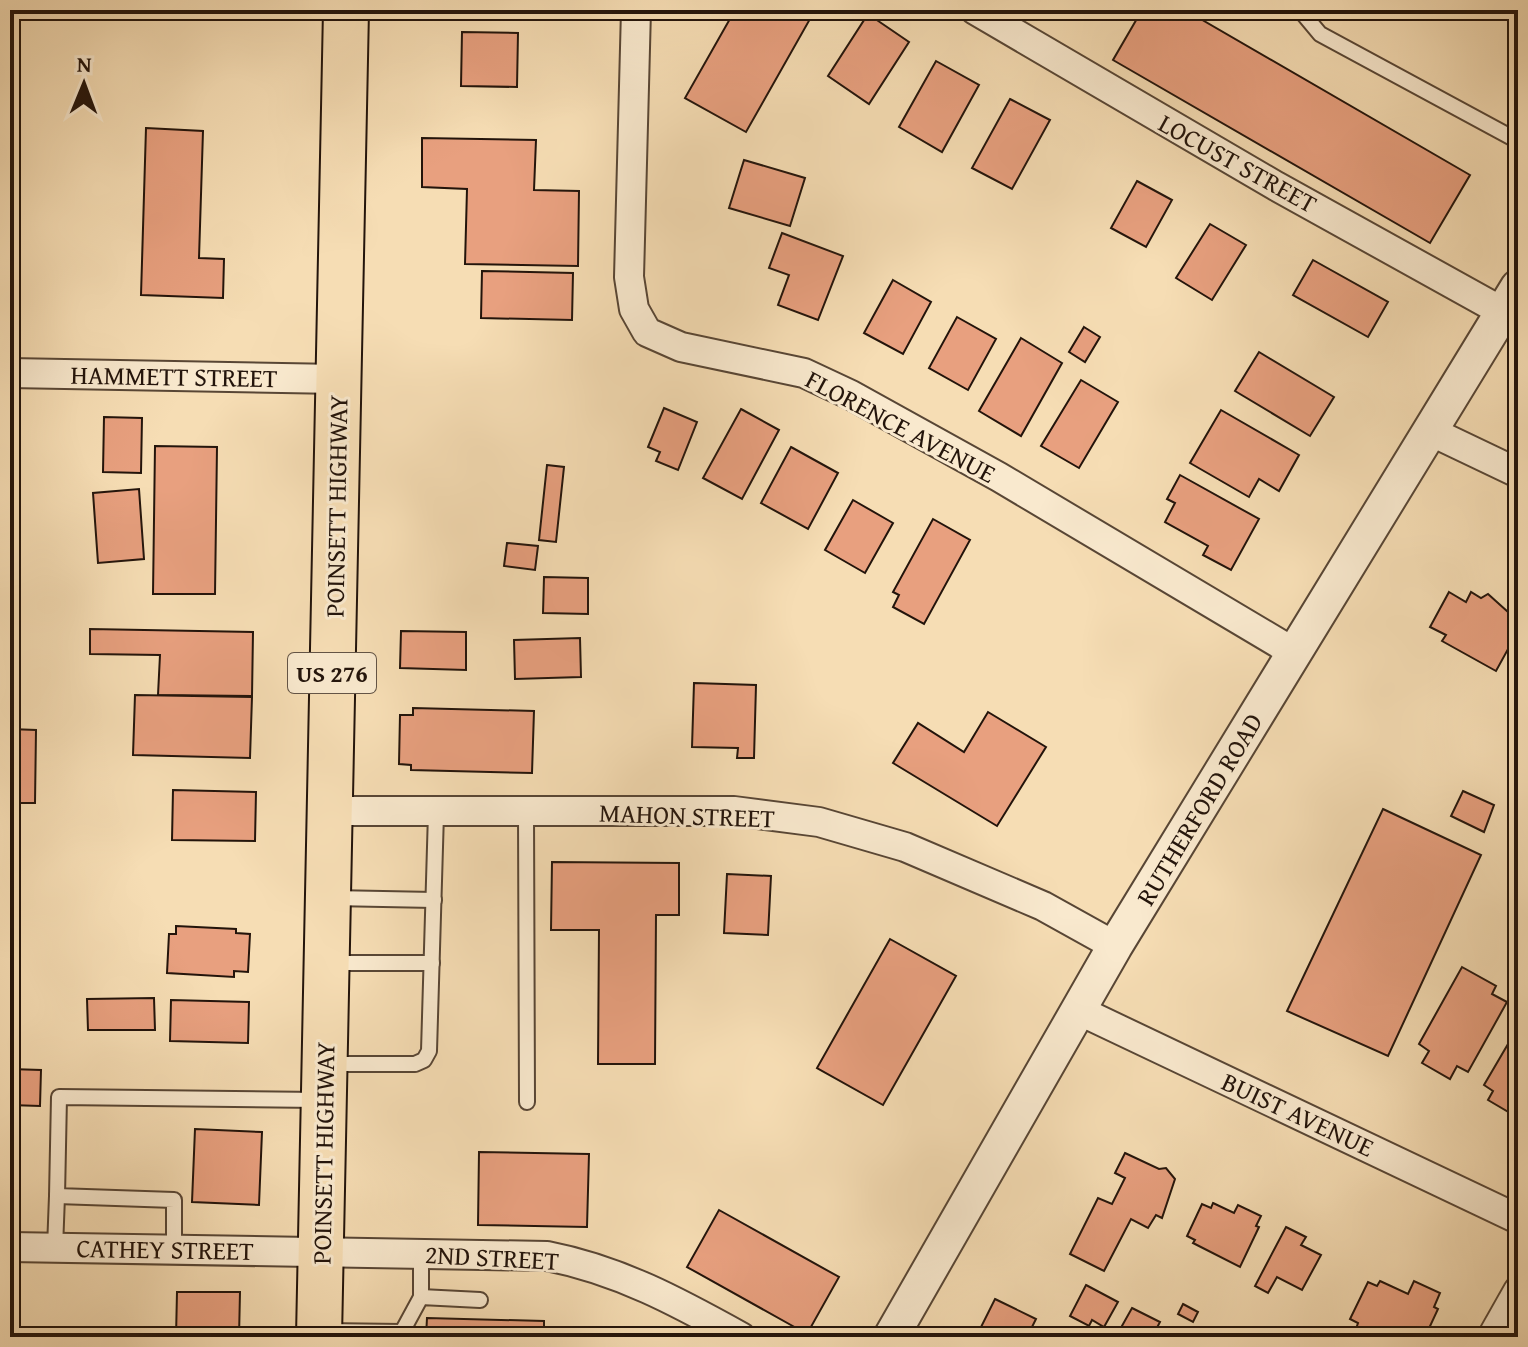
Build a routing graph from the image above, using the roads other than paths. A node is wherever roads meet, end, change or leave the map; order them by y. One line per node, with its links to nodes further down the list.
1 (346, 10): 8 (highway, POINSETT HIGHWAY / US 276)
2 (636, 10): 11 (street, FLORENCE AVENUE)
3 (975, 10): 6 (street, LOCUST STREET)
4 (1300, 10): 5 (lane)
5 (1518, 141)
6 (1510, 299): 9 (street, RUTHERFORD ROAD)
7 (10, 373): 8 (street, HAMMETT STREET)
8 (338, 379): 12 (highway, POINSETT HIGHWAY / US 276)
9 (1430, 431): 10 (street); 11 (street, RUTHERFORD ROAD)
10 (1518, 473)
11 (1295, 653): 17 (street, RUTHERFORD ROAD)
12 (329, 811): 13 (street, MAHON STREET); 15 (highway, POINSETT HIGHWAY / US 276)
13 (436, 813): 14 (street, MAHON STREET); 16 (lane)
14 (526, 813): 17 (street, MAHON STREET); 22 (lane)
15 (328, 898): 16 (lane); 18 (highway, POINSETT HIGHWAY / US 276)
16 (434, 900): 19 (lane)
17 (1115, 946): 20 (street, RUTHERFORD ROAD)
18 (326, 963): 19 (lane); 21 (highway, POINSETT HIGHWAY / US 276)
19 (432, 963): 21 (lane)
20 (1078, 1010): 24 (street, BUIST AVENUE); 36 (street, RUTHERFORD ROAD)
21 (324, 1082): 23 (lane); 28 (highway, POINSETT HIGHWAY / US 276)
22 (527, 1102)
23 (57, 1196): 26 (lane); 27 (lane)
24 (1518, 1219)
25 (10, 1247): 26 (street, CATHEY STREET)
26 (55, 1248): 27 (street, CATHEY STREET)
27 (174, 1249): 28 (street, CATHEY STREET)
28 (321, 1251): 29 (street, 2ND STREET); 33 (highway, POINSETT HIGHWAY / US 276)
29 (421, 1253): 31 (lane); 35 (street, 2ND STREET)
30 (1518, 1291): 37 (street)
31 (421, 1297): 32 (lane); 34 (lane)
32 (480, 1300)
33 (319, 1334): 34 (lane)
34 (402, 1335)
35 (741, 1337)
36 (891, 1337)
37 (1492, 1337)

